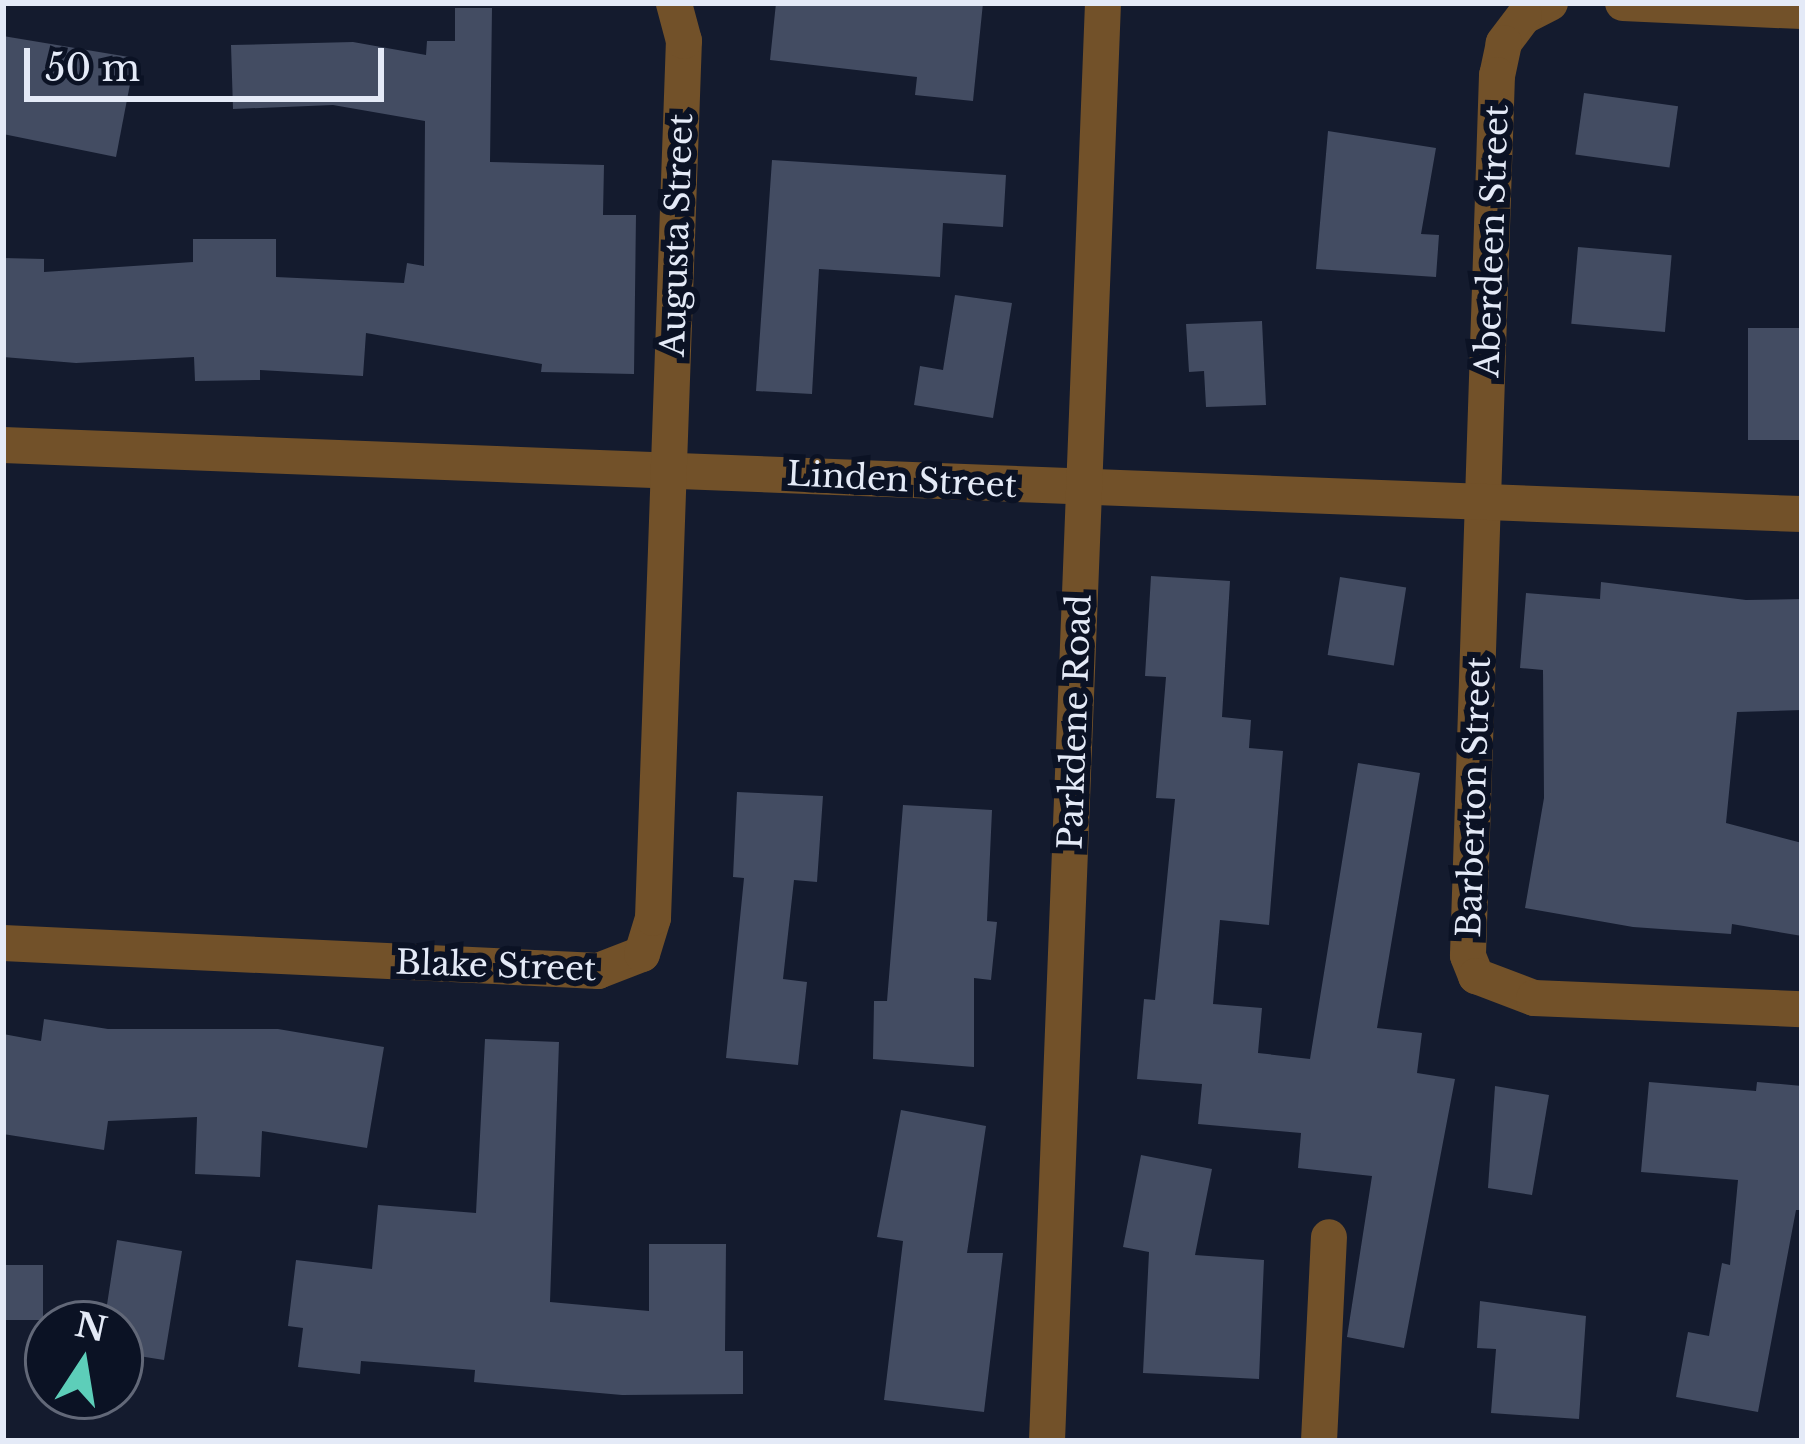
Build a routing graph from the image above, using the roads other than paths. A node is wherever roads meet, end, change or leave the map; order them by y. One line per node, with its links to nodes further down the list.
1 (674, 3): 7 (street, Augusta Street)
2 (1103, 3): 8 (street, Parkdene Road)
3 (1550, 3): 9 (street, Aberdeen Street)
4 (1623, 3): 5 (street)
5 (1802, 11)
6 (3, 445): 7 (street, Linden Street)
7 (668, 470): 8 (street, Linden Street); 11 (street, Blake Street)
8 (1084, 488): 9 (street, Linden Street); 14 (street, Parkdene Road)
9 (1484, 501): 10 (street, Linden Street); 12 (street, Barberton Street)
10 (1802, 514)
11 (3, 943)
12 (1802, 1009)
13 (1329, 1237): 15 (street)
14 (1047, 1441)
15 (1319, 1441)

